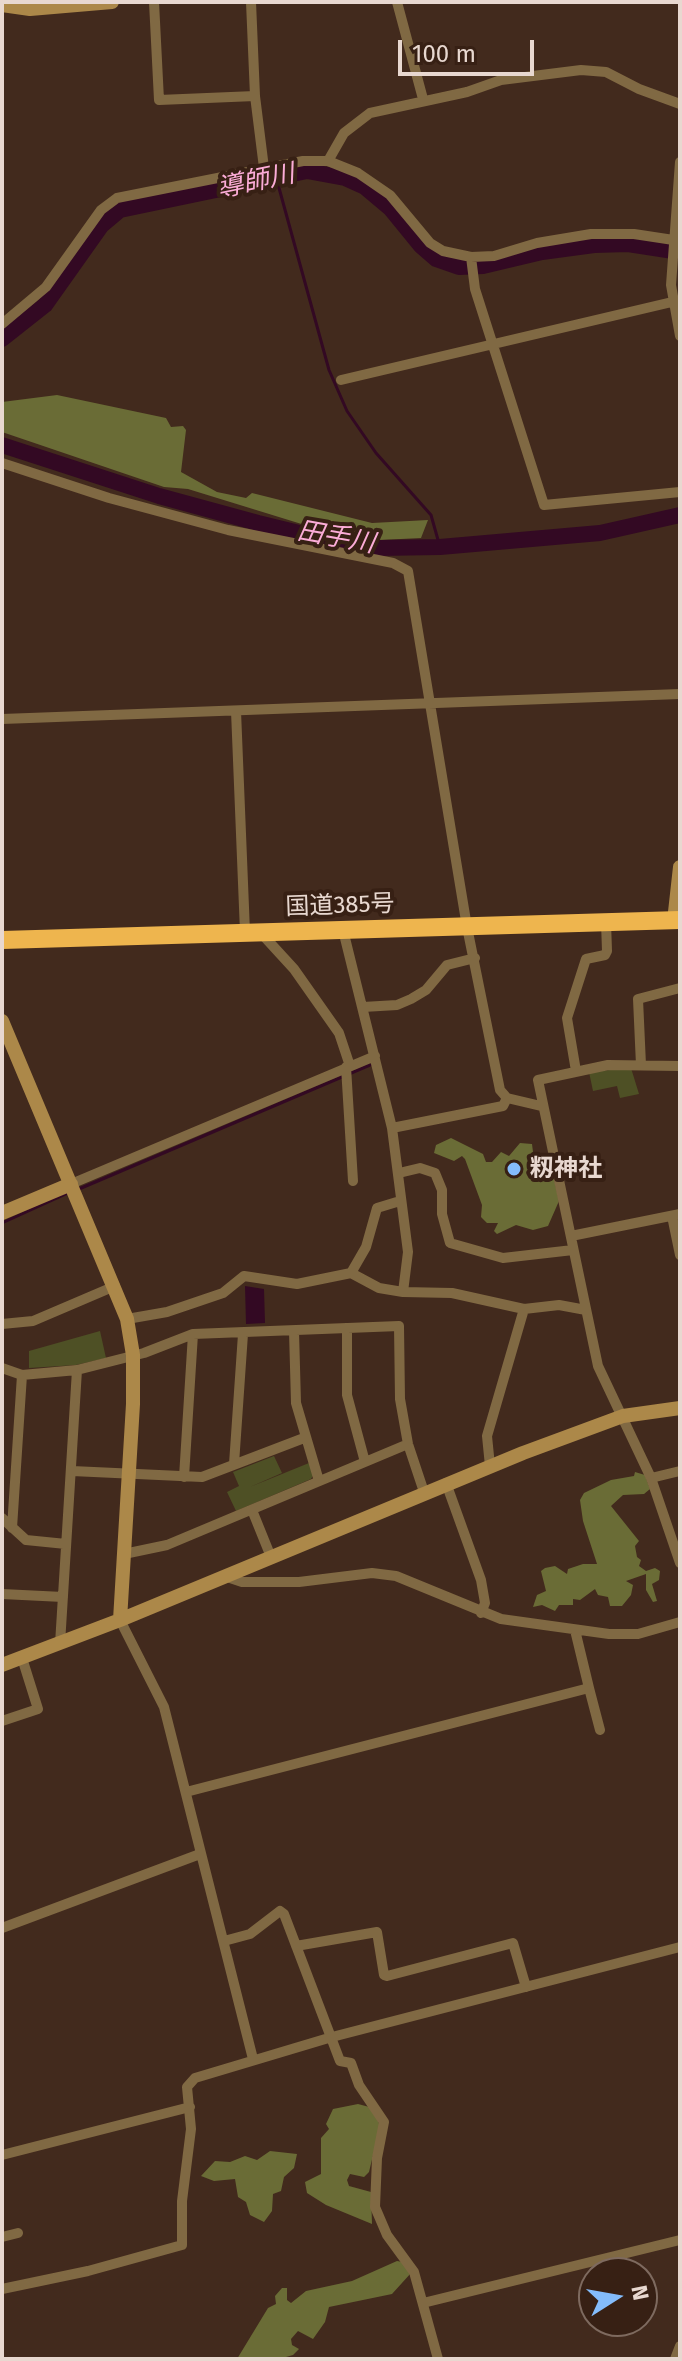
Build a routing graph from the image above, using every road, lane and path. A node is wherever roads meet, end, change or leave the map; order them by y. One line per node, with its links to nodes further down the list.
1 (112, 2): 5 (street)
2 (154, 2): 6 (street)
3 (251, 2): 6 (street)
4 (397, 2): 7 (street)
5 (2, 5)
6 (255, 96): 11 (street)
7 (423, 99): 8 (street); 9 (street)
8 (680, 104)
9 (328, 161): 11 (street); 13 (street)
10 (680, 162): 12 (street)
11 (264, 168): 15 (street)
12 (677, 240): 13 (street); 14 (street)
13 (471, 257): 17 (street)
14 (672, 302): 16 (street); 17 (street)
15 (2, 324)
16 (680, 336)
17 (494, 344): 18 (street); 20 (street)
18 (341, 380)
19 (2, 463): 22 (street)
20 (680, 492)
21 (680, 694): 22 (street)
22 (431, 704): 23 (street); 28 (street)
23 (236, 711): 24 (street); 30 (street)
24 (2, 719)
25 (680, 867): 26 (street)
26 (677, 921): 27 (highway, 国道385号)
27 (606, 922): 28 (highway, 国道385号); 40 (street)
28 (467, 927): 29 (highway, 国道385号); 32 (street)
29 (343, 930): 30 (highway, 国道385号); 34 (street)
30 (253, 932): 31 (highway, 国道385号); 38 (street)
31 (2, 940)
32 (475, 958): 34 (street); 41 (street)
33 (680, 988): 37 (street)
34 (363, 1007): 36 (street)
35 (2, 1021): 46 (street)
36 (375, 1056): 38 (street); 43 (street)
37 (641, 1065): 39 (street); 40 (street)
38 (348, 1067): 45 (street); 46 (street)
39 (680, 1067)
40 (576, 1071): 42 (street)
41 (507, 1098): 42 (street); 43 (street)
42 (541, 1106): 50 (street)
43 (392, 1128): 44 (street)
44 (399, 1173): 47 (street); 51 (street)
45 (353, 1181)
46 (71, 1184): 48 (street); 54 (street)
47 (400, 1201): 53 (street); 55 (street)
48 (2, 1213)
49 (676, 1215): 50 (street); 52 (street)
50 (571, 1236): 51 (street)
51 (573, 1250): 57 (street)
52 (680, 1255)
53 (351, 1273): 55 (street); 58 (street)
54 (115, 1286): 58 (street); 59 (street)
55 (403, 1292): 56 (street)
56 (524, 1309): 57 (street); 74 (street)
57 (586, 1310): 69 (street)
58 (127, 1319): 64 (street)
59 (2, 1324)
60 (347, 1328): 61 (street); 71 (street); 72 (street)
61 (294, 1331): 63 (street); 70 (street)
62 (193, 1334): 63 (street); 64 (street); 78 (street)
63 (243, 1334): 73 (street)
64 (133, 1355): 66 (street); 77 (street)
65 (2, 1368): 67 (street)
66 (77, 1370): 67 (street); 75 (street)
67 (22, 1375): 87 (street)
68 (680, 1408): 69 (street)
69 (623, 1416): 74 (street); 79 (street)
70 (304, 1438): 73 (street); 80 (street)
71 (408, 1444): 72 (street); 82 (street)
72 (365, 1462): 80 (street)
73 (234, 1464): 78 (street)
74 (490, 1466): 81 (street)
75 (72, 1471): 77 (street); 88 (street)
76 (680, 1471): 79 (street)
77 (128, 1475): 78 (street); 89 (street)
78 (184, 1477)
79 (651, 1478): 85 (street)
80 (319, 1481): 83 (street)
81 (446, 1483): 82 (street); 95 (street)
82 (424, 1492): 90 (street)
83 (252, 1510): 89 (street); 90 (street)
84 (2, 1518): 87 (street)
85 (667, 1519): 86 (street); 91 (street)
86 (680, 1526)
87 (12, 1528): 88 (street)
88 (66, 1544): 94 (street)
89 (124, 1554): 96 (street)
90 (271, 1557): 92 (street)
91 (680, 1563)
92 (224, 1576): 95 (street); 96 (street)
93 (2, 1594): 94 (street)
94 (63, 1597): 99 (street)
95 (481, 1613): 98 (street)
96 (120, 1620): 99 (street); 105 (street)
97 (680, 1622): 98 (street)
98 (575, 1630): 102 (street)
99 (60, 1644): 100 (street)
100 (22, 1658): 101 (street); 103 (street)
101 (2, 1665)
102 (589, 1688): 104 (street); 105 (street)
103 (2, 1721)
104 (600, 1730)
105 (186, 1792): 106 (street)
106 (200, 1854): 107 (street); 108 (street)
107 (2, 1928)
108 (224, 1941): 109 (street); 113 (street)
109 (296, 1946): 111 (street); 112 (street)
110 (680, 1947): 111 (street)
111 (526, 1987): 112 (street)
112 (332, 2037): 113 (street); 120 (street)
113 (253, 2059): 114 (street)
114 (190, 2107): 115 (street); 119 (street)
115 (2, 2155)
116 (18, 2233): 117 (street)
117 (2, 2237)
118 (680, 2240): 120 (street)
119 (2, 2289)
120 (423, 2303): 122 (street)
121 (680, 2346): 123 (street)
122 (438, 2359)
123 (675, 2359)

